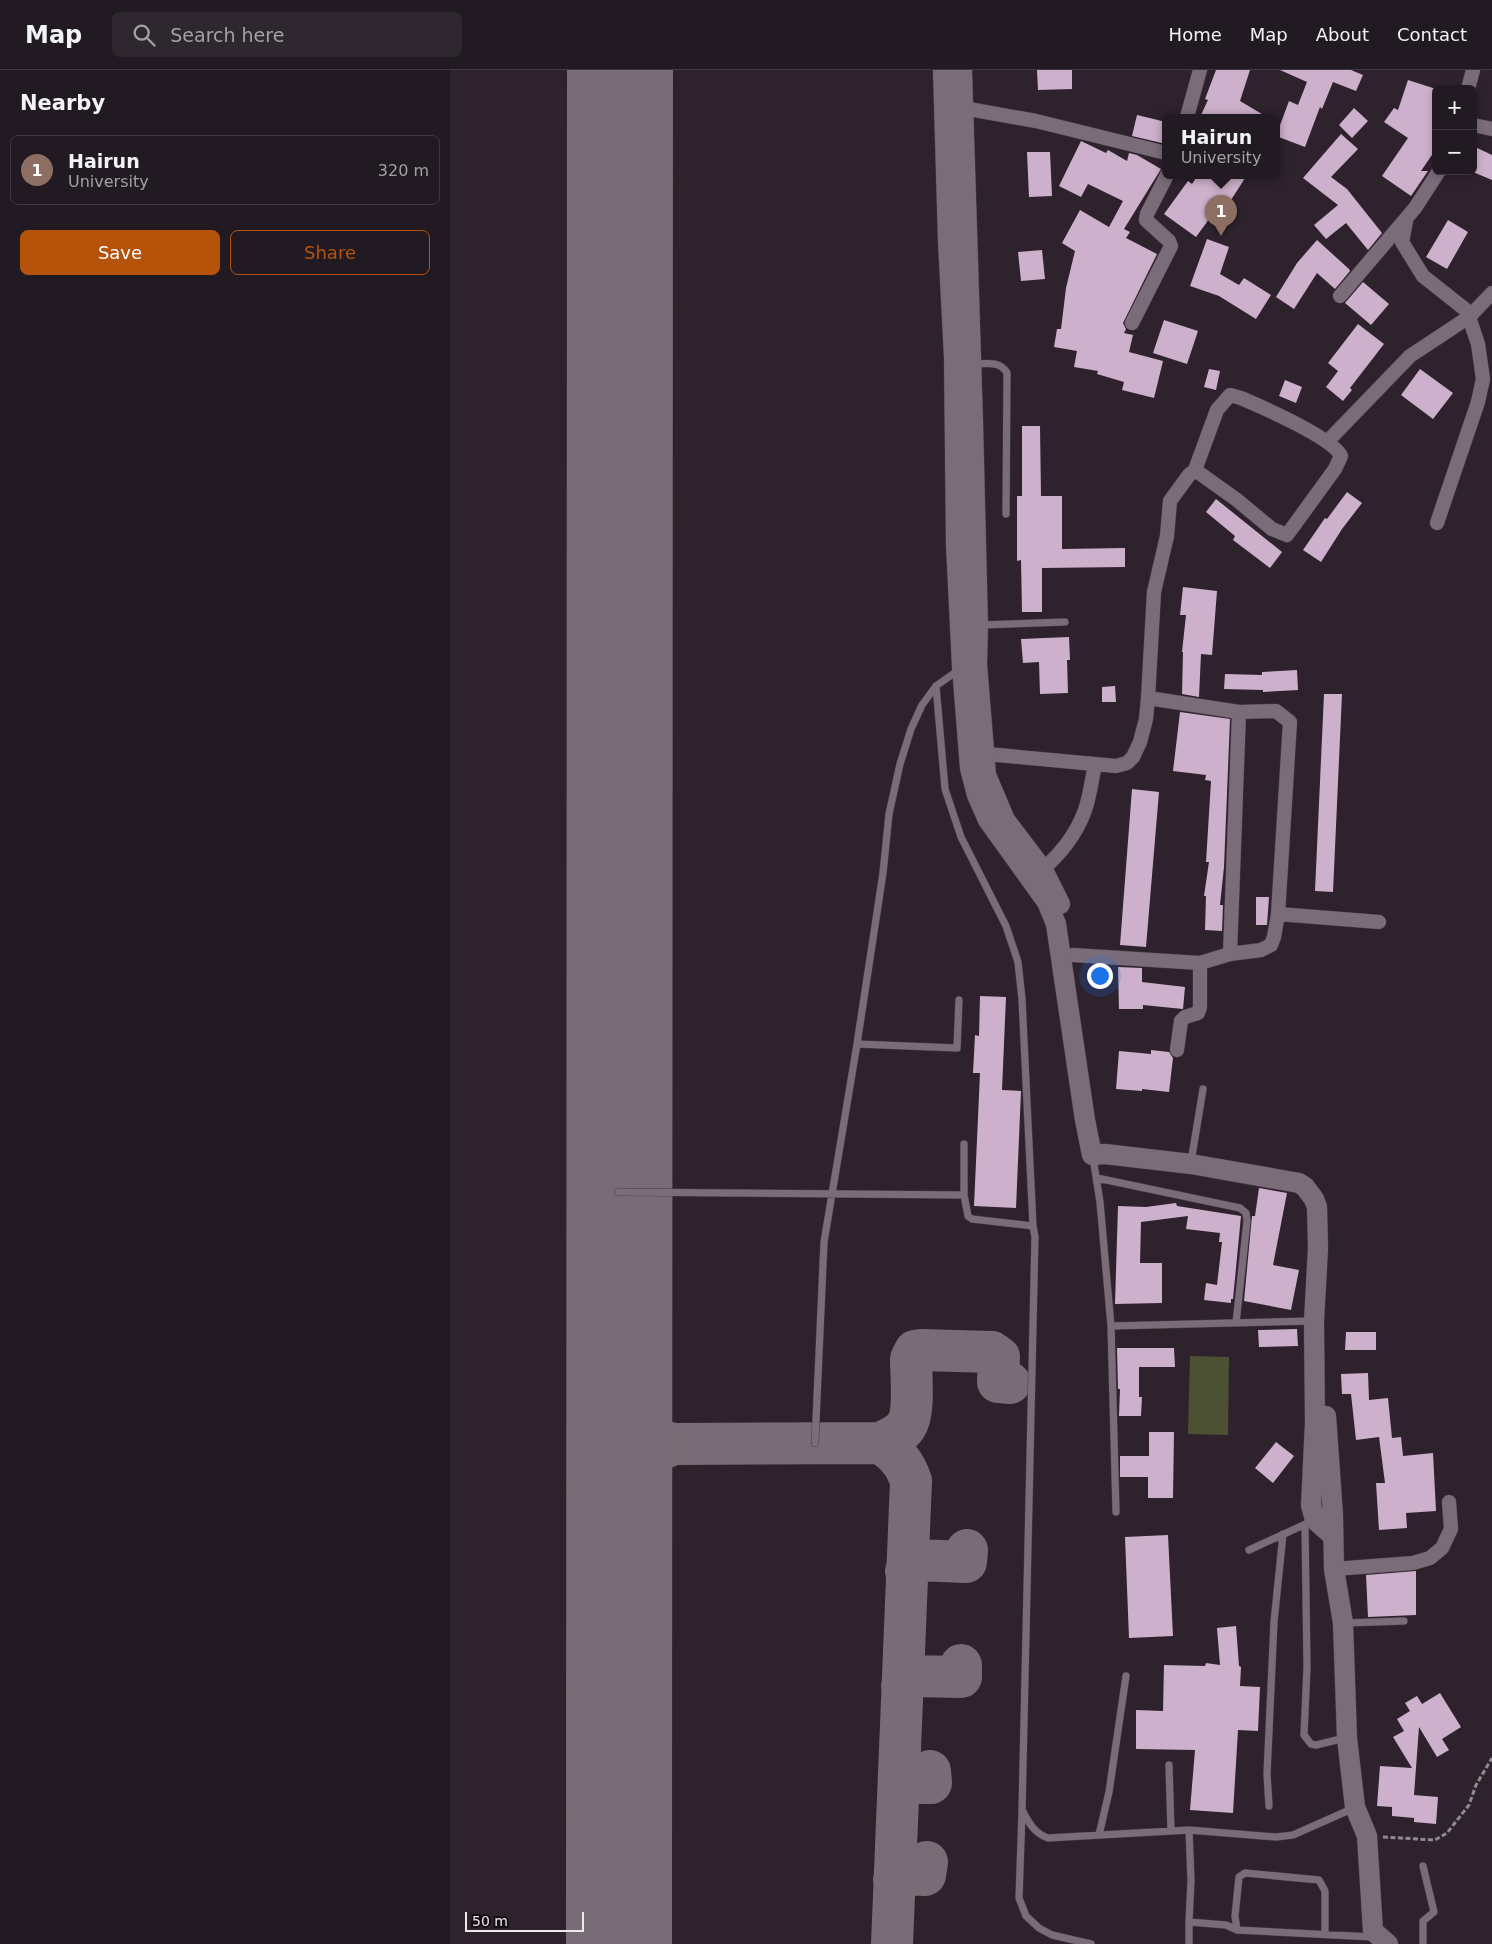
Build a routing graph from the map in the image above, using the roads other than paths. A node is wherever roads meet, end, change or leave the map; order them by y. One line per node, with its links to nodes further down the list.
1 (943, 70): 18 (street)
2 (962, 70): 6 (street)
3 (1200, 70): 7 (street)
4 (1473, 70): 5 (street)
5 (1469, 85)
6 (963, 108): 10 (street); 18 (street)
7 (1188, 114)
8 (1477, 126): 9 (street)
9 (1492, 129)
10 (1162, 152)
11 (1437, 175): 13 (street)
12 (1165, 179): 17 (street)
13 (1406, 220): 15 (street); 16 (street)
14 (1492, 293): 16 (street)
15 (1340, 296)
16 (1470, 315): 19 (street); 22 (street)
17 (1132, 323)
18 (962, 363): 21 (lane); 24 (street)
19 (1327, 442): 20 (street); 20 (street)
20 (1195, 470): 27 (street)
21 (1006, 514)
22 (1437, 524)
23 (1064, 622): 24 (lane)
24 (969, 625): 25 (street)
25 (969, 666): 26 (lane); 29 (street)
26 (936, 686): 38 (lane); 48 (lane)
27 (1148, 698): 28 (street); 30 (street)
28 (1239, 712): 32 (street); 34 (street)
29 (976, 754): 30 (street); 31 (street)
30 (1095, 764): 31 (street)
31 (1037, 875): 35 (street); 42 (street)
32 (1278, 914): 33 (street); 34 (street)
33 (1379, 922)
34 (1230, 954): 36 (street)
35 (1074, 955): 36 (street); 42 (street)
36 (1200, 963): 39 (street)
37 (958, 1000): 38 (lane)
38 (857, 1044): 46 (lane)
39 (1177, 1050)
40 (1203, 1089): 43 (lane)
41 (964, 1144): 47 (lane)
42 (1098, 1150): 43 (street); 44 (lane); 49 (street)
43 (1192, 1156): 57 (street)
44 (1097, 1178): 50 (lane); 51 (lane)
45 (618, 1192): 46 (lane)
46 (831, 1193): 47 (lane); 52 (lane)
47 (964, 1195): 48 (lane)
48 (1034, 1226): 67 (lane)
49 (1314, 1321): 50 (lane); 55 (street)
50 (1236, 1323): 51 (lane)
51 (1111, 1326): 54 (lane)
52 (815, 1443)
53 (1449, 1502): 59 (street)
54 (1116, 1512)
55 (1310, 1522): 56 (lane); 57 (street); 63 (lane)
56 (1283, 1534): 58 (lane); 65 (lane)
57 (1333, 1536): 59 (street)
58 (1249, 1550)
59 (1334, 1569): 61 (street)
60 (1404, 1621): 61 (lane)
61 (1343, 1623): 63 (street)
62 (1126, 1676): 70 (lane)
63 (1347, 1738): 66 (street)
64 (1169, 1765): 69 (lane)
65 (1269, 1806)
66 (1355, 1807): 68 (lane); 75 (street)
67 (1022, 1810): 70 (lane); 76 (lane)
68 (1188, 1830): 69 (lane); 72 (lane)
69 (1171, 1831): 70 (lane)
70 (1099, 1835)
71 (1423, 1866): 78 (lane)
72 (1189, 1922): 73 (lane); 77 (lane)
73 (1237, 1930): 74 (lane); 74 (lane)
74 (1326, 1934): 75 (lane)
75 (1383, 1942)
76 (1091, 1944)
77 (1189, 1944)
78 (1423, 1944)

